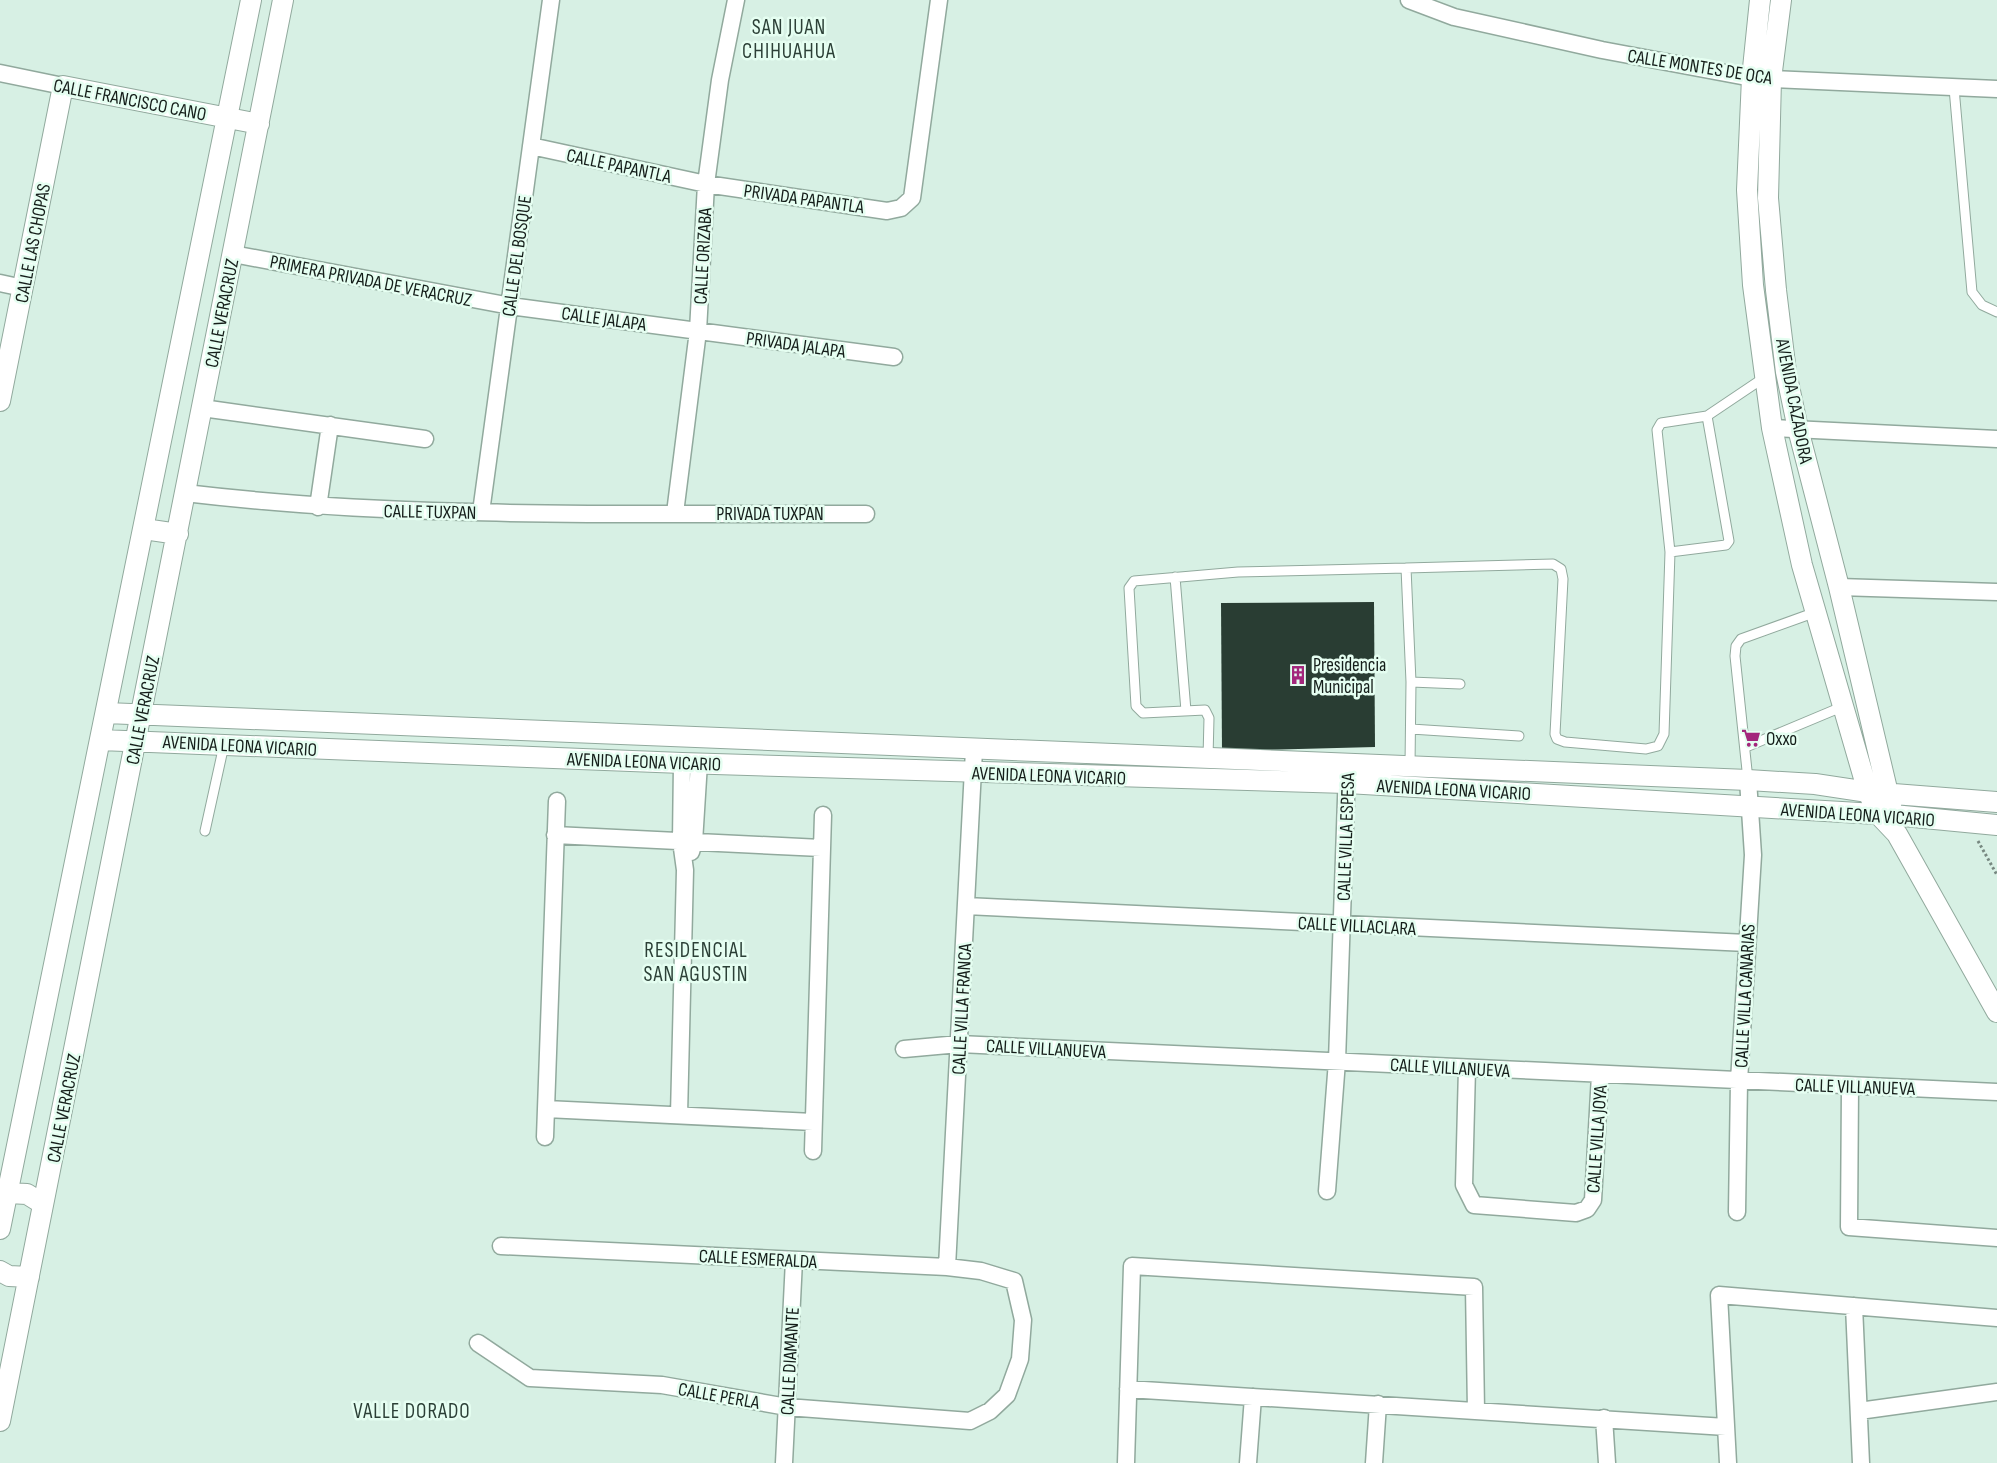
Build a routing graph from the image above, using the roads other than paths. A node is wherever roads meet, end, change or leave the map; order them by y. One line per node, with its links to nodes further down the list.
1 (251, 0): 15 (street, CALLE VERACRUZ)
2 (283, 0): 16 (street, CALLE VERACRUZ)
3 (551, 0): 17 (street, CALLE DEL BOSQUE)
4 (736, 0): 18 (street, CALLE ORIZABA)
5 (939, 0): 18 (street, PRIVADA PAPANTLA)
6 (1409, 0): 10 (street, CALLE MONTES DE OCA)
7 (1760, 0): 10 (street, AVENIDA CAZADORA)
8 (1781, 0): 11 (street, AVENIDA CAZADORA)
9 (0, 73): 12 (street, CALLE FRANCISCO CANO)
10 (1752, 78): 11 (street, CALLE MONTES DE OCA); 26 (street, AVENIDA CAZADORA)
11 (1772, 79): 13 (street, CALLE MONTES DE OCA); 26 (street, AVENIDA CAZADORA)
12 (63, 86): 15 (street, CALLE FRANCISCO CANO); 21 (street, CALLE LAS CHOPAS)
13 (1954, 88): 14 (street, CALLE MONTES DE OCA); 23 (lane)
14 (1997, 89)
15 (228, 118): 16 (street, CALLE FRANCISCO CANO); 40 (street, CALLE VERACRUZ)
16 (259, 124): 19 (street, CALLE VERACRUZ)
17 (531, 146): 18 (street, CALLE PAPANTLA); 22 (street, CALLE DEL BOSQUE)
18 (706, 184): 24 (street, CALLE ORIZABA)
19 (233, 254): 22 (street, PRIMERA PRIVADA DE VERACRUZ); 28 (street, CALLE VERACRUZ)
20 (0, 283): 21 (street)
21 (23, 288): 27 (street, CALLE LAS CHOPAS)
22 (510, 306): 24 (street, CALLE JALAPA); 37 (street, CALLE DEL BOSQUE)
23 (1997, 312)
24 (698, 330): 25 (street, PRIVADA JALAPA); 38 (street, CALLE ORIZABA)
25 (894, 357)
26 (1777, 374): 29 (lane); 31 (street, AVENIDA CAZADORA); 32 (street, AVENIDA CAZADORA)
27 (0, 401)
28 (202, 408): 30 (street); 35 (street, CALLE VERACRUZ)
29 (1707, 416): 42 (lane); 42 (lane)
30 (330, 425): 33 (street); 36 (street)
31 (1772, 428): 32 (street); 47 (street, AVENIDA CAZADORA)
32 (1798, 429): 34 (street); 45 (street, AVENIDA CAZADORA)
33 (425, 439)
34 (1997, 439)
35 (185, 494): 36 (street, CALLE TUXPAN); 41 (street, CALLE VERACRUZ)
36 (318, 507): 37 (street, CALLE TUXPAN)
37 (481, 512): 38 (street, CALLE TUXPAN)
38 (675, 513): 39 (street, PRIVADA TUXPAN)
39 (866, 514)
40 (144, 529): 41 (street); 52 (street, CALLE VERACRUZ)
41 (178, 534): 53 (street, CALLE VERACRUZ)
42 (1670, 552): 43 (lane)
43 (1406, 568): 44 (lane); 48 (lane)
44 (1175, 577): 51 (lane); 51 (lane)
45 (1839, 587): 46 (street); 61 (street, AVENIDA CAZADORA)
46 (1997, 592)
47 (1816, 612): 50 (street, AVENIDA CAZADORA); 59 (lane)
48 (1411, 682): 49 (lane); 54 (lane)
49 (1460, 684)
50 (1844, 706): 59 (lane); 61 (street, AVENIDA CAZADORA)
51 (1186, 711): 62 (lane)
52 (106, 713): 53 (street, AVENIDA LEONA VICARIO); 56 (street, CALLE VERACRUZ)
53 (142, 714): 57 (street, CALLE VERACRUZ); 60 (street, AVENIDA LEONA VICARIO)
54 (1411, 729): 55 (lane); 64 (lane)
55 (1519, 736)
56 (100, 740): 57 (street, AVENIDA LEONA VICARIO); 97 (street, CALLE VERACRUZ)
57 (136, 740): 58 (street, AVENIDA LEONA VICARIO); 98 (street, CALLE VERACRUZ)
58 (224, 744): 63 (street, AVENIDA LEONA VICARIO); 75 (lane)
59 (1746, 747): 67 (lane)
60 (974, 750): 62 (street, AVENIDA LEONA VICARIO); 65 (street, CALLE VILLA FRANCA)
61 (1868, 753): 68 (street, AVENIDA CAZADORA)
62 (1208, 758): 66 (street, AVENIDA LEONA VICARIO)
63 (690, 763): 65 (street, AVENIDA LEONA VICARIO); 77 (street)
64 (1410, 766): 66 (street, AVENIDA LEONA VICARIO); 67 (street, AVENIDA LEONA VICARIO)
65 (974, 773): 66 (street, AVENIDA LEONA VICARIO); 79 (street, CALLE VILLA FRANCA)
66 (1347, 773): 71 (street, AVENIDA LEONA VICARIO); 80 (street, CALLE VILLA ESPESA)
67 (1748, 780): 68 (street, AVENIDA LEONA VICARIO); 71 (street, CALLE VILLA CANARIAS)
68 (1878, 793): 70 (street, AVENIDA LEONA VICARIO); 73 (street, AVENIDA CAZADORA)
69 (557, 801): 76 (street)
70 (1997, 802)
71 (1749, 807): 73 (street, AVENIDA LEONA VICARIO); 81 (street, CALLE VILLA CANARIAS)
72 (823, 815): 78 (street)
73 (1889, 821): 74 (street, AVENIDA LEONA VICARIO); 82 (street, AVENIDA CAZADORA)
74 (1997, 824)
75 (205, 831)
76 (556, 835): 77 (street); 91 (street)
77 (687, 842): 78 (street); 92 (street)
78 (821, 848): 93 (street)
79 (966, 906): 80 (street, CALLE VILLACLARA); 83 (street, CALLE VILLA FRANCA)
80 (1342, 924): 81 (street, CALLE VILLACLARA); 85 (street, CALLE VILLA ESPESA)
81 (1748, 943): 88 (street, CALLE VILLA CANARIAS)
82 (1997, 1012)
83 (959, 1044): 84 (street, CALLE VILLANUEVA); 85 (street, CALLE VILLANUEVA); 104 (street, CALLE VILLA FRANCA)
84 (904, 1049)
85 (1337, 1061): 86 (street, CALLE VILLANUEVA); 96 (street, CALLE VILLA ESPESA)
86 (1467, 1068): 87 (street, CALLE VILLANUEVA); 87 (street, CALLE VILLA JOYA)
87 (1600, 1075): 88 (street, CALLE VILLANUEVA)
88 (1739, 1081): 89 (street, CALLE VILLANUEVA); 99 (street, CALLE VILLA CANARIAS)
89 (1850, 1087): 90 (street, CALLE VILLANUEVA); 101 (street)
90 (1997, 1092)
91 (546, 1109): 92 (street); 94 (street)
92 (679, 1115): 93 (street)
93 (814, 1122): 95 (street)
94 (545, 1137)
95 (812, 1151)
96 (1327, 1191)
97 (8, 1193): 98 (street); 100 (street, CALLE VERACRUZ)
98 (43, 1204): 106 (street, CALLE VERACRUZ)
99 (1737, 1212)
100 (0, 1229)
101 (1997, 1238)
102 (501, 1246): 103 (street, CALLE ESMERALDA)
103 (794, 1260): 104 (street, CALLE ESMERALDA); 114 (street, CALLE DIAMANTE)
104 (947, 1267): 119 (street, CALLE ESMERALDA)
105 (0, 1271): 106 (street)
106 (29, 1277): 118 (street, CALLE VERACRUZ)
107 (1854, 1306): 108 (street); 116 (street); 120 (street)
108 (1997, 1318)
109 (478, 1343): 114 (street, CALLE PERLA)
110 (1128, 1389): 112 (street); 115 (street); 122 (street)
111 (1997, 1392): 116 (street)
112 (1253, 1396): 113 (street); 123 (street)
113 (1378, 1404): 115 (street); 124 (street)
114 (787, 1407): 119 (street, CALLE PERLA); 121 (street, CALLE DIAMANTE)
115 (1476, 1410): 117 (street)
116 (1859, 1412): 127 (street)
117 (1604, 1418): 120 (street); 125 (street)
118 (0, 1421)
119 (970, 1421)
120 (1726, 1427): 126 (street)
121 (784, 1463)
122 (1126, 1463)
123 (1248, 1463)
124 (1374, 1463)
125 (1607, 1463)
126 (1728, 1463)
127 (1861, 1463)

